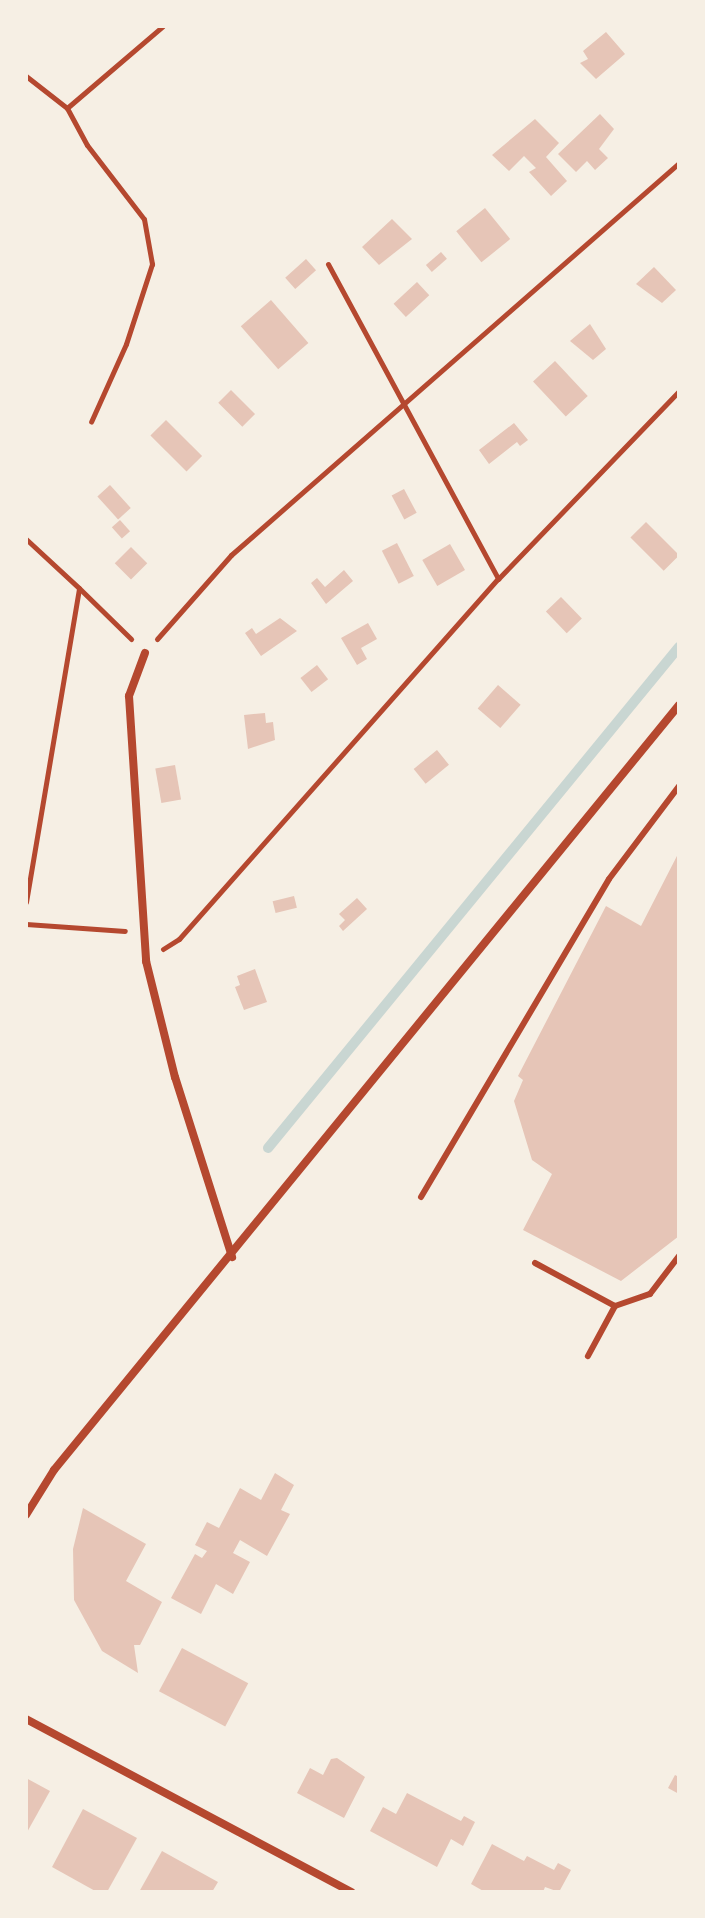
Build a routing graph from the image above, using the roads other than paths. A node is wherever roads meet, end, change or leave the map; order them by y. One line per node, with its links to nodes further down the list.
1 (145, 653): 6 (street)
2 (679, 705): 6 (street)
3 (679, 786): 4 (lane)
4 (421, 1197)
5 (679, 1256): 8 (lane)
6 (232, 1257): 10 (street)
7 (535, 1263): 8 (lane)
8 (615, 1306): 9 (lane)
9 (588, 1356)
10 (26, 1515)
11 (26, 1719): 12 (street)
12 (352, 1892)

